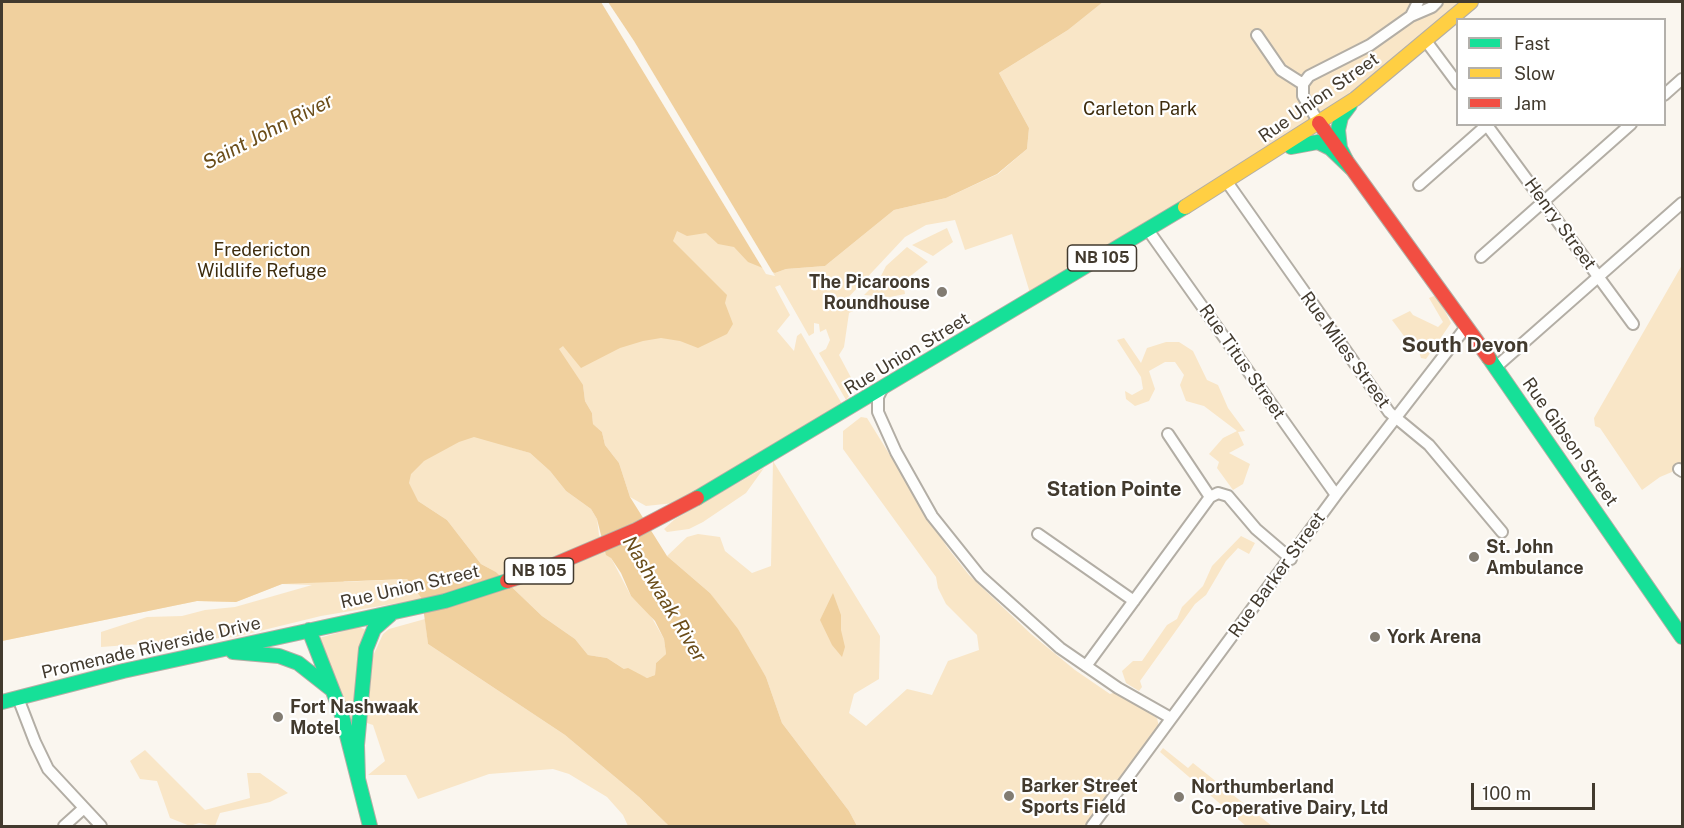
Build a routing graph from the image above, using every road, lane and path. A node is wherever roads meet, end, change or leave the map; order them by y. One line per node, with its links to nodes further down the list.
1 (1418, 2): 4 (street)
2 (1437, 2): 4 (street)
3 (1471, 2): 6 (main road, Rue Union Street / NB 105)
4 (1411, 16): 9 (street)
5 (1257, 35): 9 (street)
6 (1426, 41): 8 (street); 11 (main road, Rue Union Street / NB 105)
7 (1683, 79): 10 (street)
8 (1456, 81)
9 (1303, 84): 12 (street)
10 (1666, 94)
11 (1355, 99): 12 (main road, Rue Union Street / NB 105); 17 (main road)
12 (1319, 123): 16 (main road, Rue Union Street / NB 105); 17 (main road, Rue Gibson Street)
13 (1486, 126): 19 (street)
14 (1488, 126): 20 (street, Henry Street)
15 (1629, 126): 20 (street)
16 (1277, 150): 17 (main road); 18 (main road, Rue Union Street / NB 105)
17 (1351, 168): 26 (main road, Rue Gibson Street)
18 (1227, 182): 22 (main road, Rue Union Street / NB 105); 30 (street, Rue Miles Street)
19 (1419, 185)
20 (1543, 202): 23 (street); 24 (street, Henry Street)
21 (1683, 203): 24 (street)
22 (1148, 230): 28 (main road, Rue Union Street / NB 105); 33 (street, Rue Titus Street)
23 (1481, 257)
24 (1598, 277): 25 (street, Henry Street); 27 (street)
25 (1634, 324)
26 (1466, 327): 27 (main road, Rue Gibson Street); 30 (street, Rue Barker Street)
27 (1496, 367): 40 (main road, Rue Gibson Street)
28 (883, 389): 29 (main road, Rue Union Street / NB 105); 31 (street)
29 (849, 410): 31 (street); 39 (main road, Rue Union Street / NB 105)
30 (1395, 417): 33 (street, Rue Barker Street); 35 (street, Rue Miles Street)
31 (880, 420): 44 (street)
32 (1168, 434): 34 (street)
33 (1336, 495): 37 (street, Rue Barker Street)
34 (1210, 497): 37 (street); 38 (street)
35 (1502, 532)
36 (1038, 534): 38 (street)
37 (1291, 559): 48 (street, Rue Barker Street)
38 (1134, 601): 44 (street)
39 (393, 614): 41 (main road, Rue Union Street / NB 105); 49 (main road)
40 (1678, 621): 42 (main road, Rue Gibson Street)
41 (309, 630): 43 (main road, Promenade Riverside Drive / NB 105); 45 (main road)
42 (1683, 637)
43 (216, 651): 45 (main road); 46 (main road, Promenade Riverside Drive / NB 105)
44 (1086, 666): 48 (street)
45 (331, 689): 49 (main road)
46 (18, 698): 47 (main road, Promenade Riverside Drive / NB 105); 50 (street)
47 (2, 702)
48 (1171, 718): 54 (street, Rue Barker Street)
49 (358, 778): 53 (main road)
50 (84, 808): 51 (street); 52 (street)
51 (64, 826)
52 (101, 826)
53 (370, 826)
54 (1092, 826)

